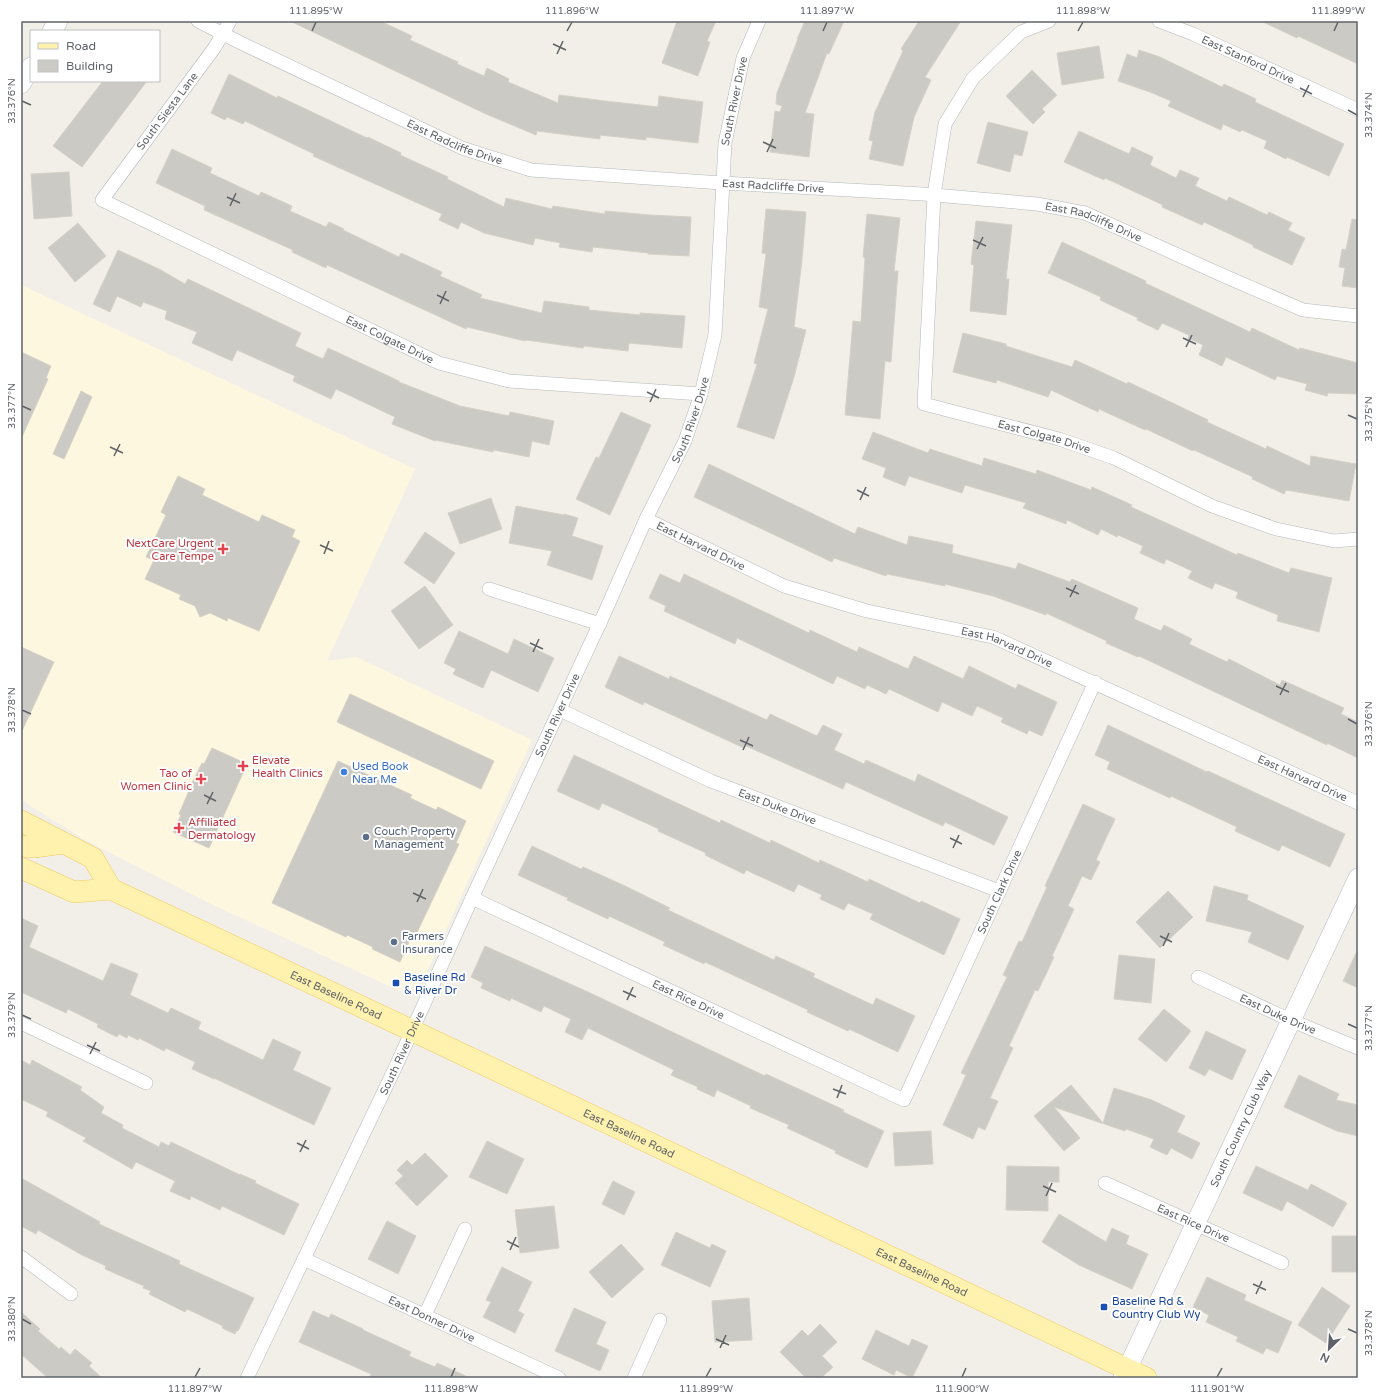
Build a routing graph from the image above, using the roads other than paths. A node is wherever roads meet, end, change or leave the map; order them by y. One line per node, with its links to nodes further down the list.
1 (58, 21): 7 (street)
2 (198, 21): 8 (street, East Radcliffe Drive)
3 (230, 21): 8 (street, South Siesta Lane)
4 (759, 21): 12 (street, South River Drive)
5 (1050, 21): 13 (street)
6 (1159, 21): 11 (street, East Stanford Drive)
7 (53, 30)
8 (224, 34): 12 (street, East Radcliffe Drive); 14 (street, South Siesta Lane)
9 (30, 69): 10 (street)
10 (21, 84)
11 (1358, 110)
12 (722, 183): 13 (street, East Radcliffe Drive); 16 (street, South River Drive)
13 (934, 195): 15 (street, East Radcliffe Drive); 18 (street, East Colgate Drive)
14 (102, 200): 16 (street, East Colgate Drive)
15 (1358, 316)
16 (700, 394): 17 (street, South River Drive)
17 (646, 519): 20 (street, South River Drive); 21 (street, East Harvard Drive)
18 (1358, 539)
19 (489, 589): 20 (street)
20 (600, 624): 22 (street, South River Drive)
21 (1095, 682): 23 (street, East Harvard Drive); 30 (street, South Clark Drive)
22 (560, 710): 30 (street, East Duke Drive); 31 (street, South River Drive)
23 (1358, 803)
24 (21, 821): 25 (main road)
25 (63, 843): 26 (main road); 29 (main road)
26 (21, 846)
27 (21, 868): 29 (main road, East Baseline Road)
28 (1358, 878): 33 (street, South Country Club Way)
29 (110, 889): 35 (main road, East Baseline Road)
30 (999, 891): 38 (street, South Clark Drive)
31 (472, 898): 35 (street, South River Drive); 38 (street, East Rice Drive)
32 (1198, 977): 33 (street, East Duke Drive)
33 (1290, 1020): 36 (street, East Duke Drive); 40 (street, South Country Club Way)
34 (21, 1023): 37 (street)
35 (412, 1030): 43 (street, South River Drive); 48 (main road, East Baseline Road)
36 (1358, 1048)
37 (146, 1082)
38 (904, 1100)
39 (1105, 1183): 40 (street, East Rice Drive)
40 (1196, 1223): 44 (street, East Rice Drive); 48 (street, South Country Club Way)
41 (465, 1229): 46 (street)
42 (21, 1257): 45 (street)
43 (304, 1259): 46 (street, East Donner Drive); 49 (street, South River Drive)
44 (1282, 1263)
45 (71, 1294)
46 (425, 1316): 50 (street, East Donner Drive)
47 (660, 1320): 51 (street)
48 (1125, 1374): 52 (main road, East Baseline Road)
49 (247, 1378)
50 (559, 1378)
51 (634, 1378)
52 (1146, 1378)

